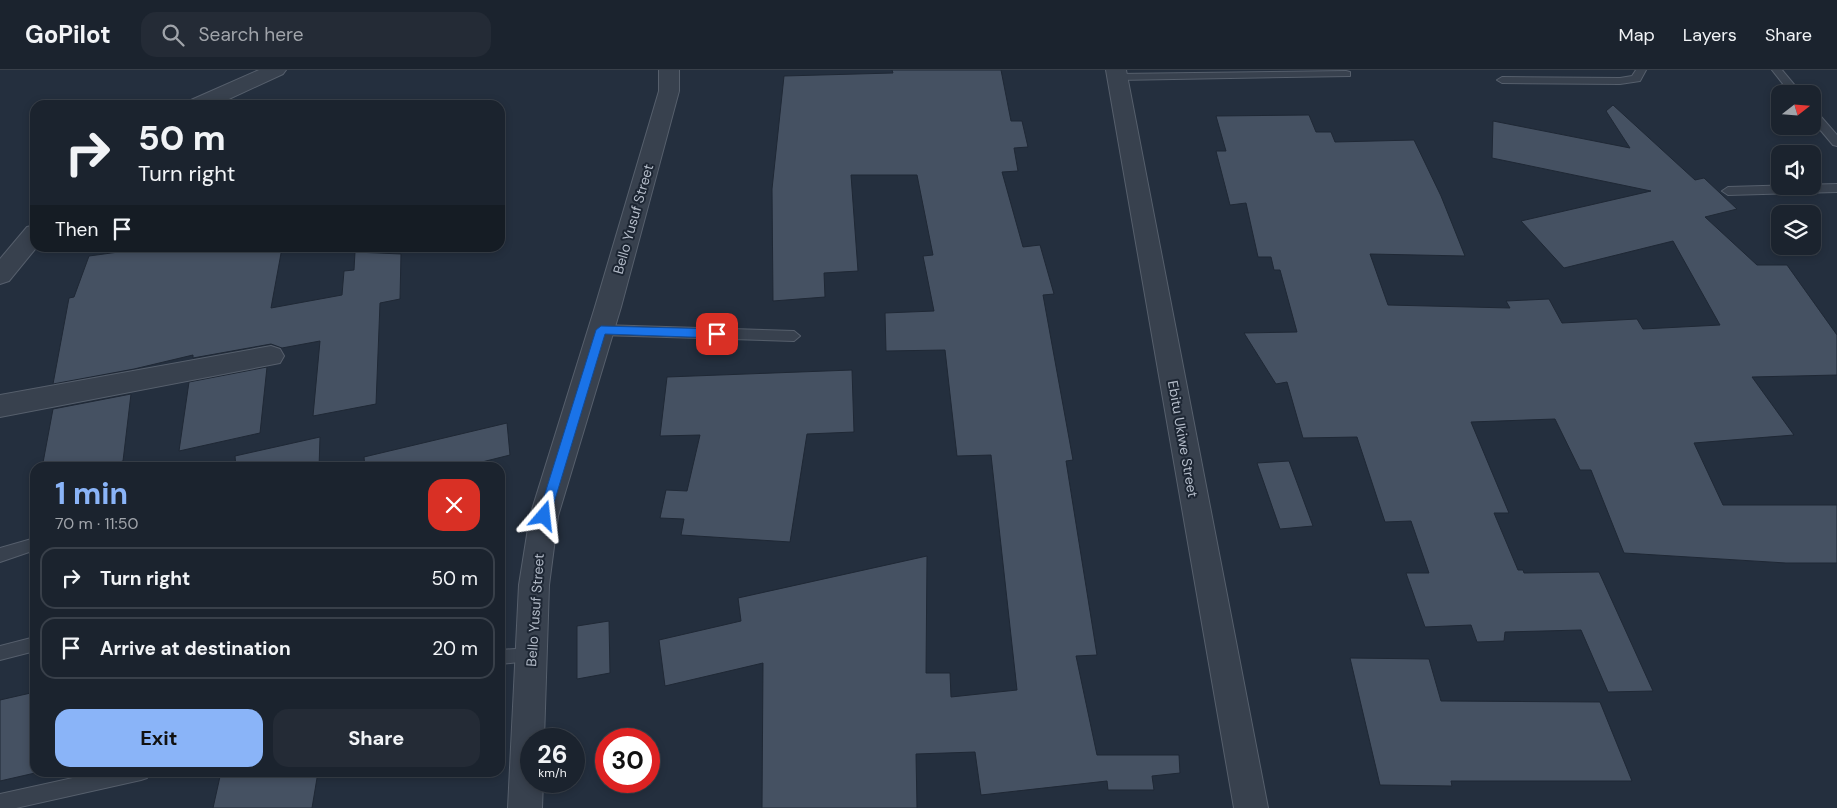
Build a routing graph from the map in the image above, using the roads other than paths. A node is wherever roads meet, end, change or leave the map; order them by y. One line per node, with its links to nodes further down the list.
1 (276, 70): 9 (street)
2 (669, 70): 16 (street, Bello Yusuf Street)
3 (1641, 70): 7 (lane)
4 (1777, 70): 8 (lane)
5 (1117, 74): 6 (lane); 29 (street, Ebitu Ukiwe Street)
6 (1346, 74)
7 (1502, 80)
8 (1790, 85)
9 (209, 100)
10 (1821, 123): 11 (lane)
11 (1837, 142)
12 (1837, 188): 13 (lane)
13 (1728, 190)
14 (30, 239): 15 (street)
15 (0, 275)
16 (601, 330): 17 (lane); 24 (street, Bello Yusuf Street)
17 (794, 336)
18 (271, 356): 19 (street)
19 (0, 406)
20 (30, 546): 21 (lane)
21 (0, 555)
22 (30, 645): 23 (lane)
23 (0, 652)
24 (531, 655): 25 (lane); 28 (street, Bello Yusuf Street)
25 (505, 657)
26 (118, 777): 27 (lane)
27 (0, 803)
28 (525, 808)
29 (1251, 808)

